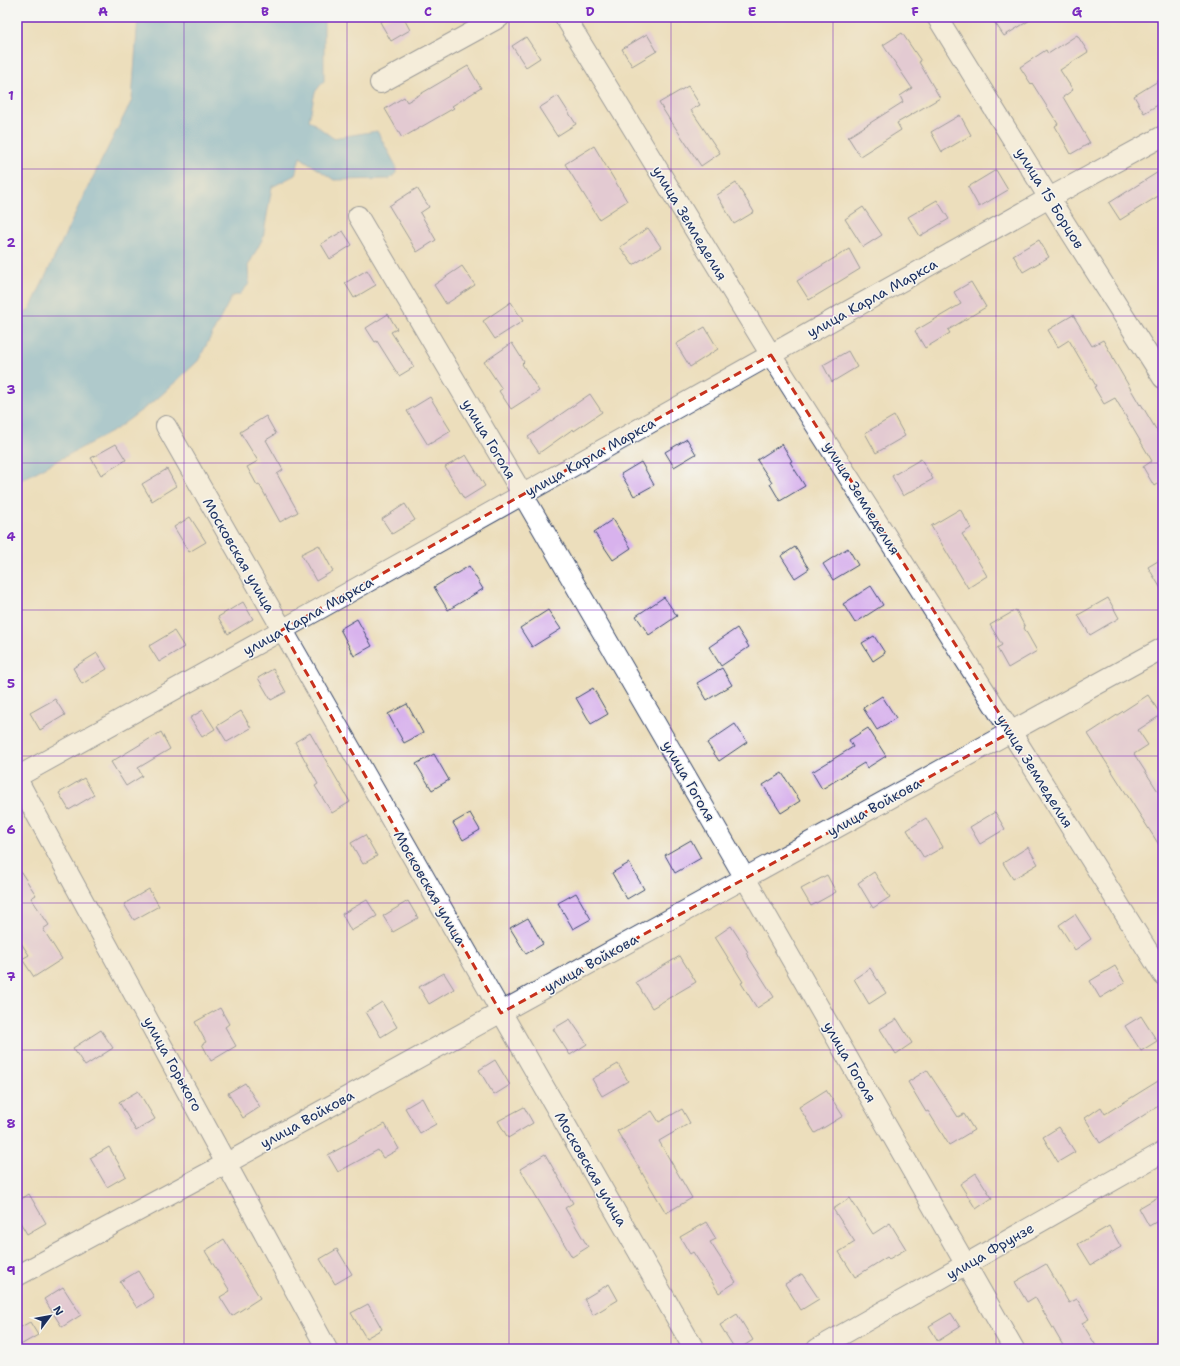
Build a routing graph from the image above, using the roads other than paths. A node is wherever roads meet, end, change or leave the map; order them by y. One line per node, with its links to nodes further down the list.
1 (500, 17): 4 (street)
2 (565, 17): 8 (street, улица Земледелия)
3 (938, 17): 6 (street, улица 15 Борцов)
4 (380, 83)
5 (1163, 136): 6 (street, улица Карла Маркса)
6 (1050, 198): 8 (street, улица Карла Маркса); 9 (street, улица 15 Борцов)
7 (358, 216): 11 (street, улица Гоголя)
8 (771, 355): 11 (street, улица Карла Маркса); 14 (street, улица Земледелия)
9 (1163, 378)
10 (166, 426): 12 (street, Московская улица)
11 (522, 495): 12 (street, улица Карла Маркса); 16 (street, улица Гоголя)
12 (282, 630): 15 (street, улица Карла Маркса); 18 (street, Московская улица)
13 (1163, 648): 14 (street, улица Войкова)
14 (1011, 732): 16 (street, улица Войкова); 17 (street, улица Земледелия)
15 (17, 778): 20 (street, улица Горького)
16 (745, 878): 18 (street, улица Войкова); 21 (street, улица Гоголя)
17 (1163, 975)
18 (501, 1013): 20 (street, улица Войкова); 24 (street, Московская улица)
19 (1163, 1152): 21 (street, улица Фрунзе)
20 (227, 1163): 22 (street, улица Войкова); 23 (street, улица Горького)
21 (966, 1265): 25 (street, улица Фрунзе); 26 (street, улица Гоголя)
22 (17, 1276)
23 (327, 1349)
24 (694, 1349)
25 (817, 1349)
26 (1014, 1349)

